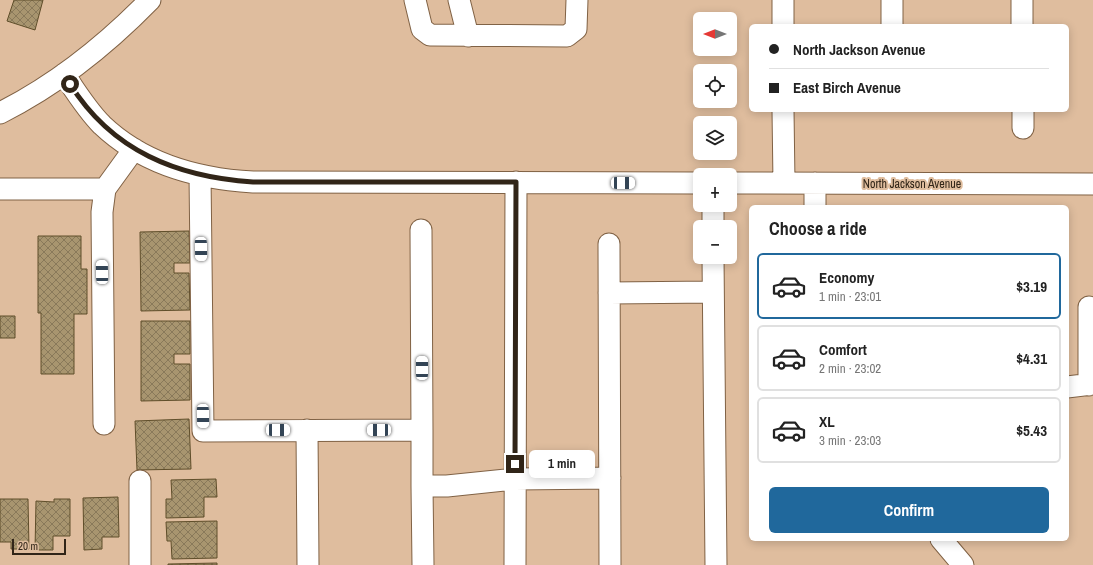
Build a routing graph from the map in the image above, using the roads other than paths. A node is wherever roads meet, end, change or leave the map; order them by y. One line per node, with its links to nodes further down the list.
1 (150, 0): 12 (street)
2 (415, 0): 11 (street)
3 (459, 0): 11 (street)
4 (577, 0): 11 (street)
5 (782, 0): 8 (street)
6 (892, 0): 9 (street)
7 (1022, 0): 10 (street)
8 (783, 24)
9 (892, 24)
10 (1022, 24)
11 (468, 36)
12 (64, 74): 14 (street); 15 (street)
13 (783, 112): 20 (street)
14 (0, 113)
15 (134, 149): 16 (street); 24 (street)
16 (200, 175): 17 (street); 35 (street)
17 (516, 182): 18 (street); 38 (street)
18 (693, 183)
19 (737, 183): 20 (street, North Jackson Avenue)
20 (784, 183): 21 (street, North Jackson Avenue)
21 (815, 183): 22 (street, North Jackson Avenue); 25 (street)
22 (1093, 184)
23 (0, 189): 24 (street)
24 (105, 189): 34 (street)
25 (815, 205)
26 (421, 230): 36 (street)
27 (609, 244): 30 (street)
28 (713, 264): 29 (street)
29 (714, 292): 30 (street); 47 (street)
30 (609, 293): 37 (street)
31 (1089, 307): 32 (street)
32 (1091, 385): 33 (street)
33 (1069, 387)
34 (104, 424)
35 (307, 430): 36 (street); 43 (street)
36 (422, 430): 40 (street)
37 (610, 478): 38 (street); 46 (street)
38 (515, 479): 40 (street); 45 (street)
39 (140, 481): 42 (street)
40 (422, 486): 44 (street)
41 (943, 541): 48 (street)
42 (140, 565)
43 (308, 565)
44 (423, 565)
45 (515, 565)
46 (610, 565)
47 (716, 565)
48 (963, 565)

